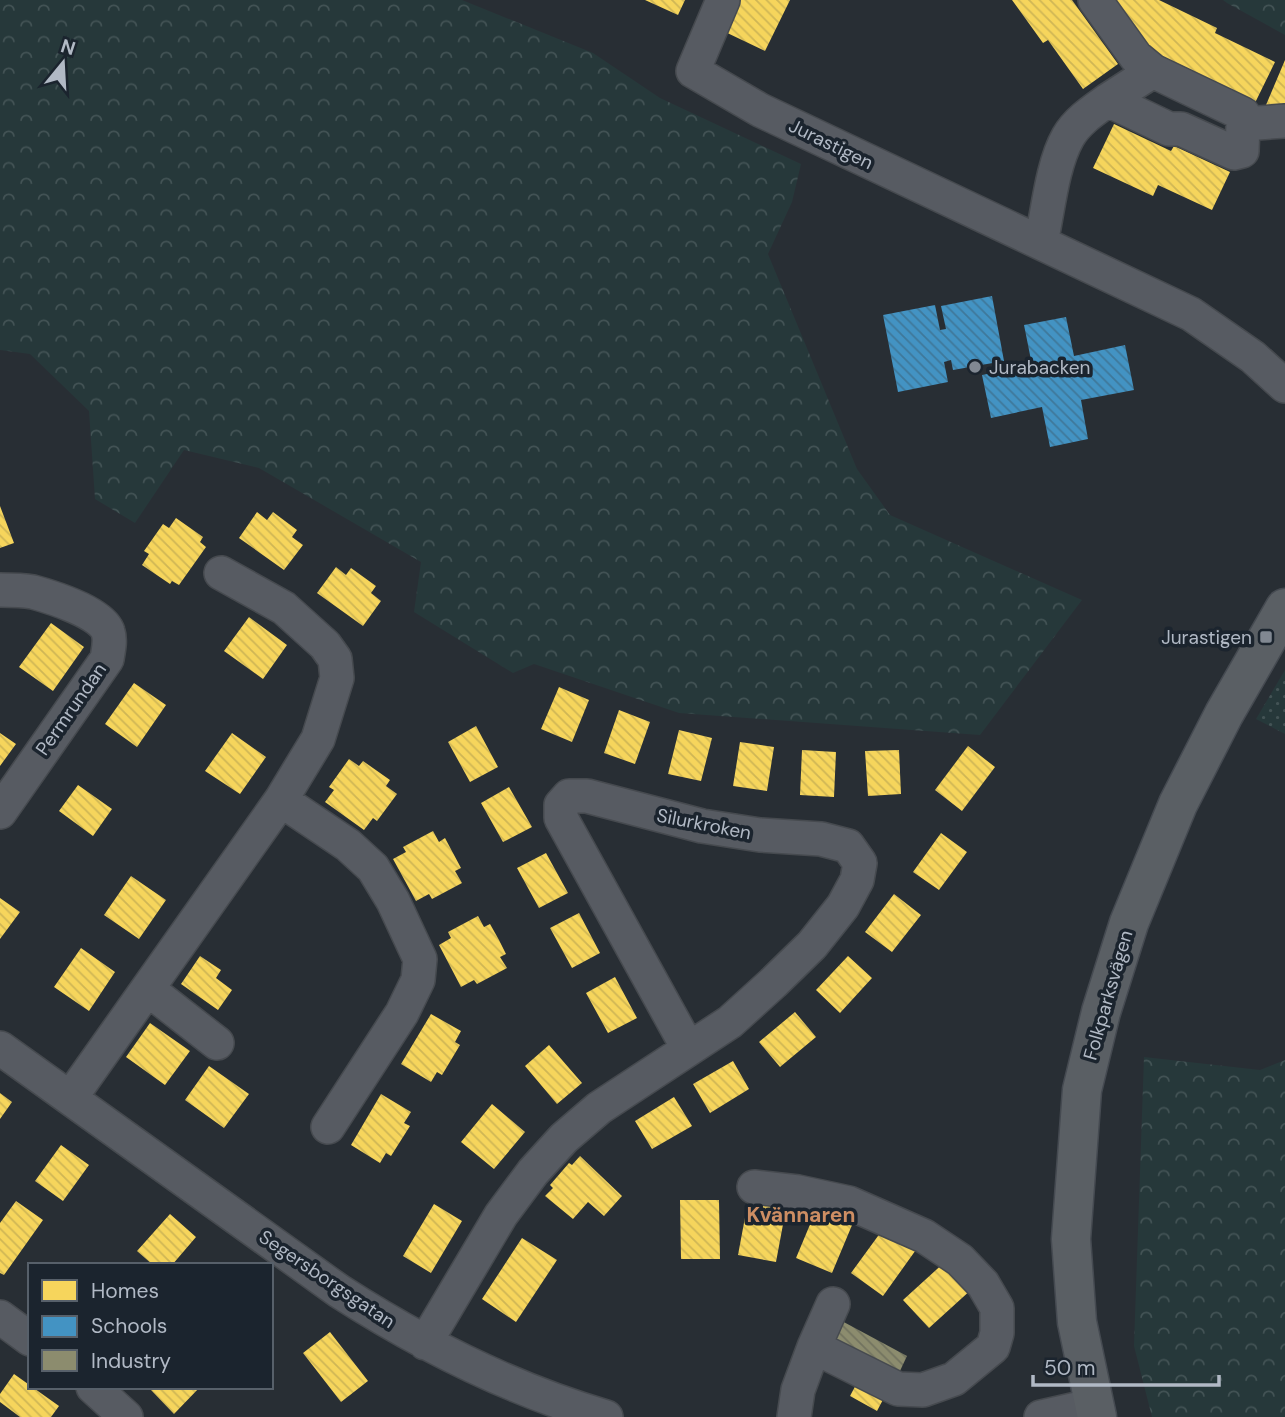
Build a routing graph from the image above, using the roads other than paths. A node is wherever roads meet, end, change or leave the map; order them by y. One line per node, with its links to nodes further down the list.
1 (723, 0): 7 (street, Jurastigen)
2 (1095, 0): 3 (street)
3 (1153, 71): 4 (street); 6 (street)
4 (1108, 100): 6 (street); 7 (street)
5 (1285, 121): 6 (street)
6 (1242, 124)
7 (1041, 243): 8 (street, Jurastigen)
8 (1285, 386)
9 (221, 573): 12 (street)
10 (0, 590): 13 (street, Permrundan)
11 (1285, 609): 28 (main road, Folkparksvägen)
12 (281, 800): 14 (street); 19 (street)
13 (0, 812)
14 (149, 990): 15 (street); 18 (street)
15 (217, 1043)
16 (0, 1048): 18 (street, Segersborgsgatan)
17 (688, 1048): 17 (street, Silurkroken); 24 (street, Silurkroken)
18 (71, 1097): 24 (street, Segersborgsgatan)
19 (328, 1126)
20 (754, 1187): 25 (street)
21 (834, 1304): 25 (street)
22 (0, 1317): 23 (street)
23 (28, 1338)
24 (425, 1343): 27 (street, Segersborgsgatan)
25 (814, 1347): 31 (street)
26 (95, 1389): 29 (street)
27 (530, 1406): 30 (street, Segersborgsgatan)
28 (1095, 1411): 32 (street)
29 (126, 1417)
30 (606, 1417)
31 (794, 1417)
32 (1041, 1417)

